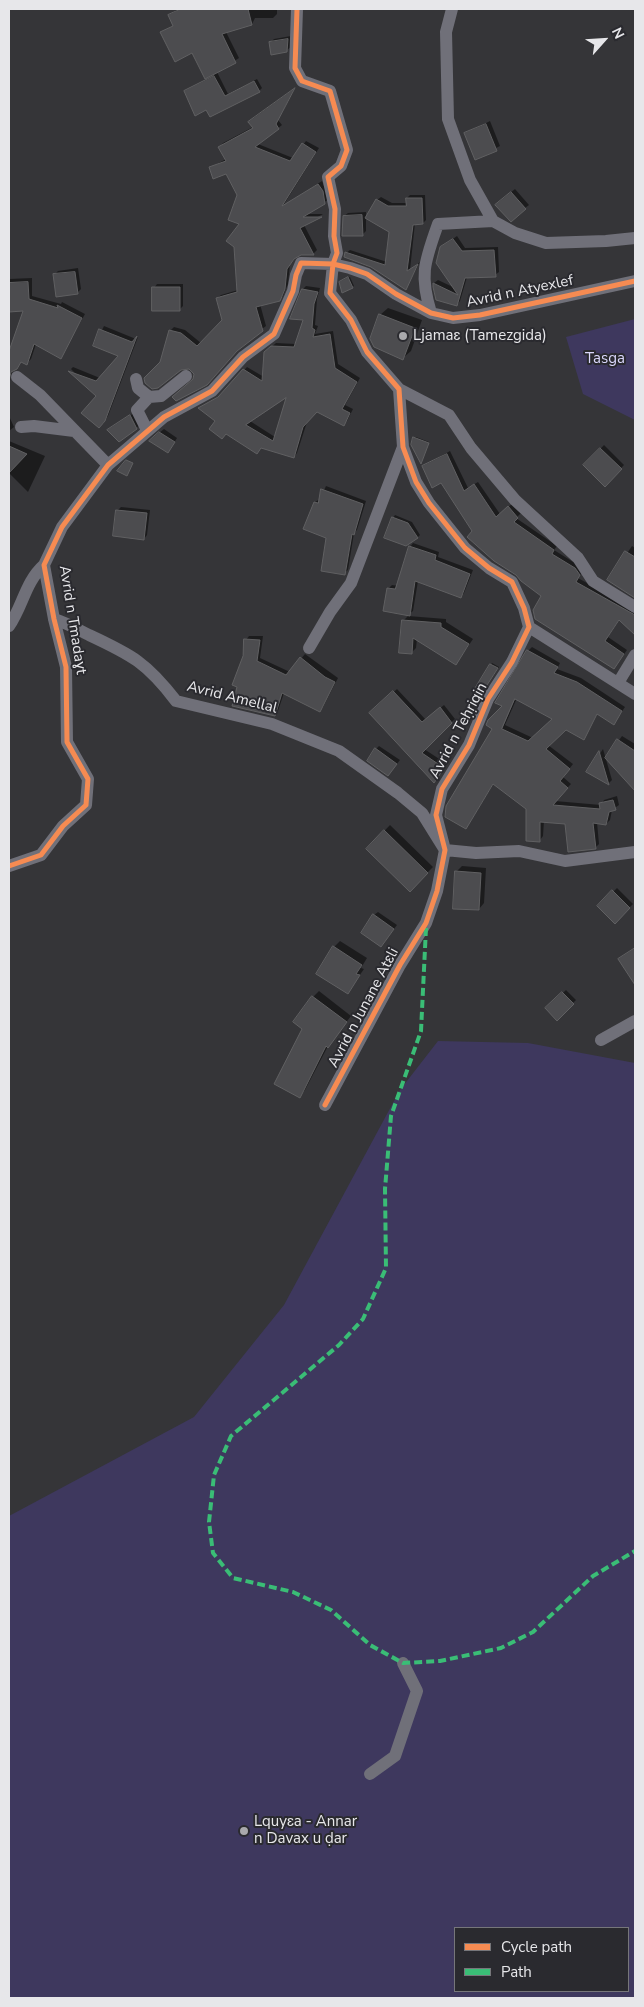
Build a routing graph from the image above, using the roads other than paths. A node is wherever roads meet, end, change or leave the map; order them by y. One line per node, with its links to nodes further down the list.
1 (297, 9): 5 (street)
2 (452, 9): 3 (street)
3 (493, 221): 4 (street); 7 (street)
4 (635, 238)
5 (333, 264): 7 (street, Avrid n Atyexlef); 11 (street); 14 (street, Avrid n Tmadaɣt)
6 (635, 281): 7 (street, Avrid n Atyexlef)
7 (431, 313)
8 (186, 376): 12 (street)
9 (17, 377): 15 (street)
10 (136, 379): 12 (street)
11 (399, 389): 16 (street); 19 (street)
12 (149, 397): 14 (street)
13 (21, 427): 15 (street)
14 (147, 430): 17 (street, Avrid n Tmadaɣt)
15 (74, 431): 17 (street)
16 (403, 447): 22 (street); 23 (street)
17 (108, 465): 18 (street, Avrid n Tmadaɣt)
18 (44, 565): 20 (street, Avrid n Tmadaɣt); 21 (street)
19 (635, 607)
20 (54, 619): 27 (street, Avrid Amellal); 29 (street, Avrid n Tmadaɣt)
21 (9, 626)
22 (529, 627): 25 (street); 27 (street, Avrid n Teḥṛiqin)
23 (309, 648)
24 (635, 655): 25 (street)
25 (618, 683): 26 (street)
26 (635, 694)
27 (445, 850): 28 (street); 30 (street, Avrid n Teḥṛiqin)
28 (635, 852)
29 (9, 866)
30 (426, 923): 33 (street, Avrid n Junane Atɛli)
31 (635, 1021): 32 (street)
32 (601, 1040)
33 (325, 1105)
34 (402, 1663): 35 (street)
35 (370, 1774)

